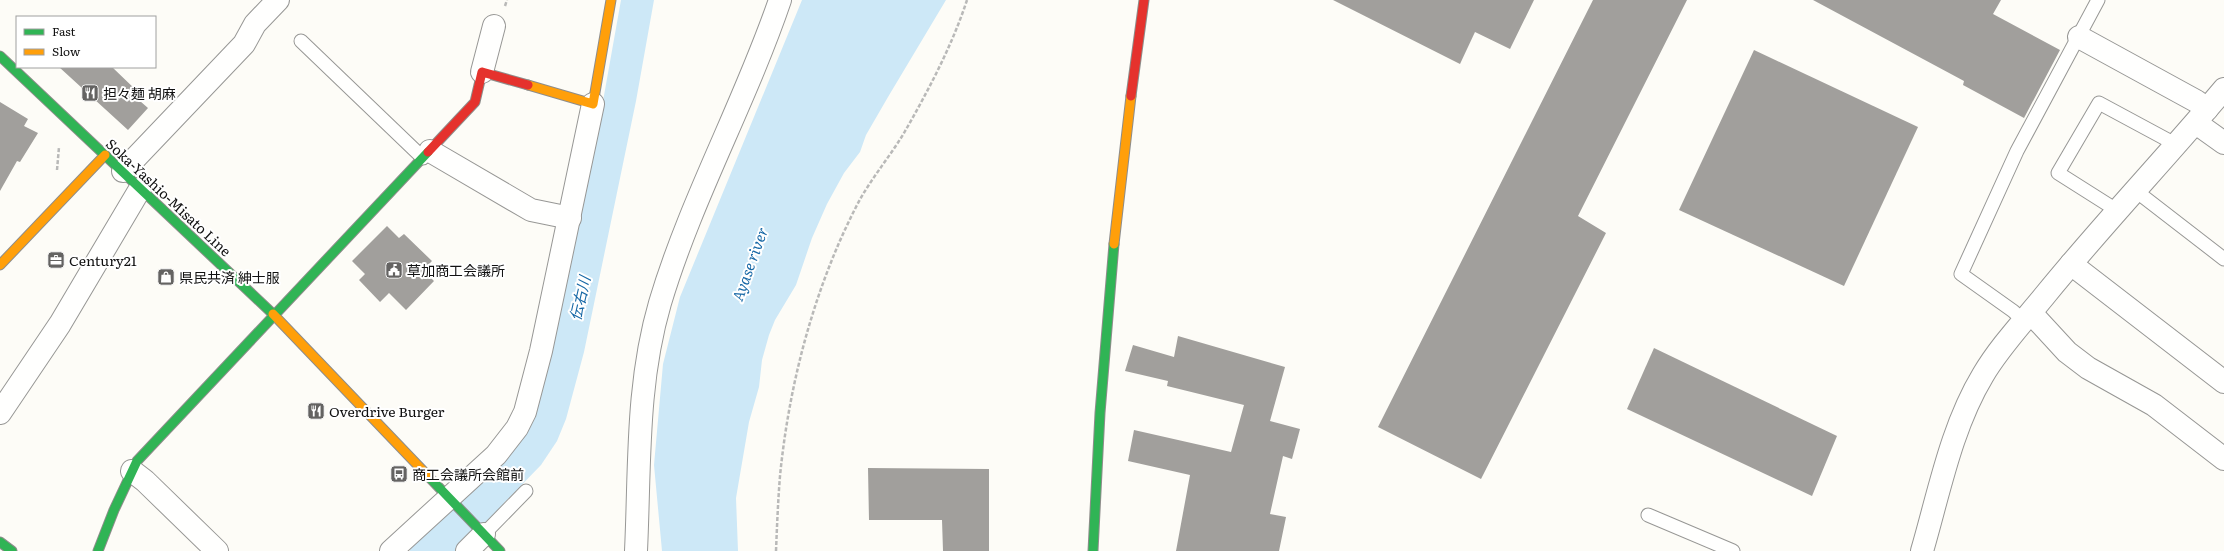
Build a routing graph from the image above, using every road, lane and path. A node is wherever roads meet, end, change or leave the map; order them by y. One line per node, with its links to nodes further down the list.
1 (278, 0): 20 (street)
2 (611, 0): 13 (street)
3 (780, 0): 46 (street)
4 (967, 0): 47 (path)
5 (1144, 0): 48 (street)
6 (2098, 0): 8 (lane)
7 (494, 26): 11 (street)
8 (2080, 37): 14 (street); 30 (lane)
9 (302, 41): 18 (lane)
10 (0, 56): 19 (street, Soka-Yashio-Misato Line)
11 (482, 72): 13 (street); 18 (street)
12 (2224, 89): 14 (street)
13 (593, 104): 25 (street)
14 (2202, 116): 15 (street); 16 (street)
15 (2224, 143)
16 (2177, 145): 23 (street); 24 (lane)
17 (59, 147): 21 (path)
18 (427, 154): 25 (street); 29 (street)
19 (105, 155): 20 (street, Soka-Yashio-Misato Line); 28 (street)
20 (123, 171): 22 (street, Soka-Yashio-Misato Line)
21 (53, 174)
22 (140, 188): 29 (street, Soka-Yashio-Misato Line); 32 (street)
23 (2136, 191): 24 (street); 26 (lane)
24 (2118, 210): 27 (street)
25 (570, 218): 36 (street)
26 (2224, 259)
27 (2071, 264): 30 (street); 31 (street)
28 (0, 265)
29 (274, 315): 34 (street); 36 (street, Soka-Yashio-Misato Line)
30 (2027, 317): 33 (street); 50 (street)
31 (2224, 382)
32 (0, 413)
33 (2224, 459)
34 (132, 471): 41 (street); 42 (street)
35 (526, 492): 38 (lane)
36 (453, 501): 38 (street, Soka-Yashio-Misato Line); 43 (street)
37 (1648, 515): 49 (lane)
38 (482, 531): 44 (street); 45 (street, Soka-Yashio-Misato Line)
39 (0, 542): 40 (street)
40 (12, 551)
41 (98, 551)
42 (217, 551)
43 (391, 551)
44 (467, 551)
45 (500, 551)
46 (636, 551)
47 (776, 551)
48 (1093, 551)
49 (1733, 551)
50 (1922, 551)

